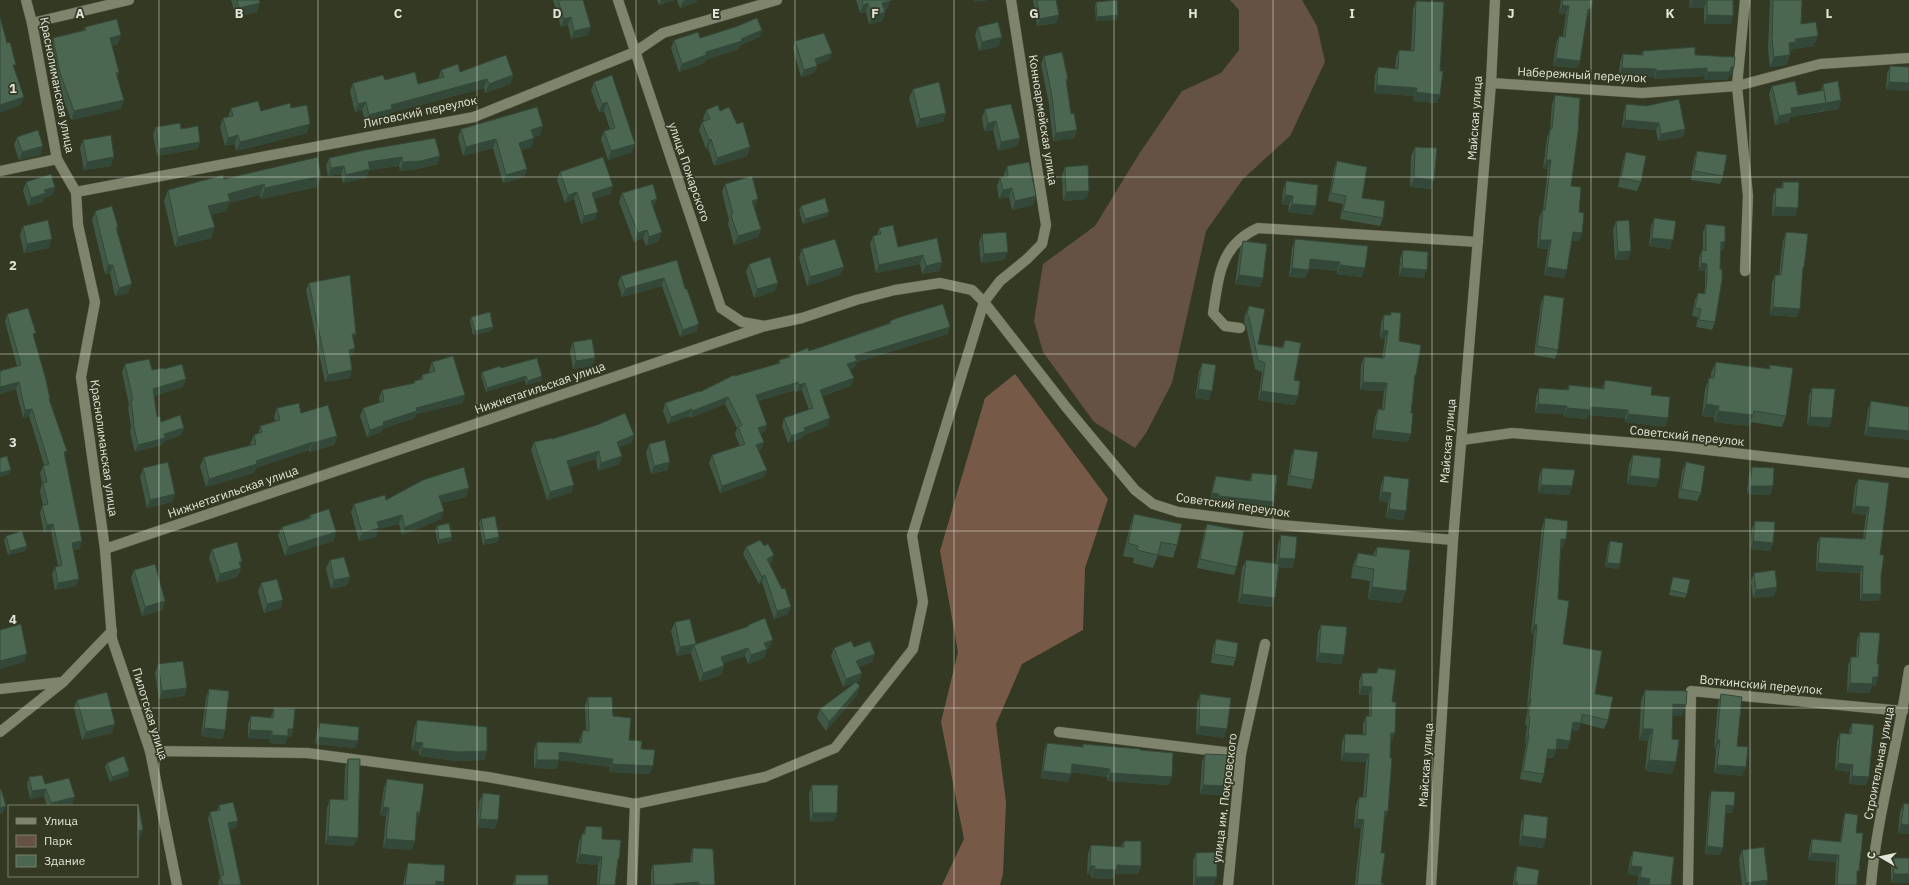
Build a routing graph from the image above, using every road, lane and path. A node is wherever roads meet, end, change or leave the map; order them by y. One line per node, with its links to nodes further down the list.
1 (26, 0): 8 (street, Краснолиманская улица)
2 (129, 0): 8 (street)
3 (618, 0): 9 (street, улица Пожарского)
4 (777, 0): 9 (street, Лиговский переулок)
5 (1011, 0): 18 (street, Конноармейская улица)
6 (1495, 0): 11 (street, Майская улица)
7 (1745, 0): 12 (street)
8 (32, 23): 13 (street, Краснолиманская улица)
9 (635, 52): 15 (street, Лиговский переулок); 19 (street, улица Пожарского)
10 (1909, 58): 12 (street, Набережный переулок)
11 (1491, 83): 12 (street, Набережный переулок); 16 (street, Майская улица)
12 (1737, 86): 17 (street)
13 (57, 159): 14 (street); 15 (street, Краснолиманская улица)
14 (0, 171)
15 (76, 192): 24 (street, Краснолиманская улица)
16 (1478, 242): 20 (street); 21 (street, Майская улица)
17 (1745, 271)
18 (984, 302): 19 (street, Нижнетагильская улица); 23 (street, Советский переулок); 35 (street)
19 (765, 326): 24 (street, Нижнетагильская улица)
20 (1240, 328)
21 (1462, 440): 22 (street, Советский переулок); 23 (street, Майская улица)
22 (1909, 473)
23 (1453, 540): 39 (street, Майская улица)
24 (105, 549): 25 (street, Пилотская улица)
25 (112, 631): 28 (street); 33 (street, Пилотская улица)
26 (1265, 644): 34 (street, улица им. Покровского)
27 (1909, 670): 30 (street, Строительная улица)
28 (63, 682): 29 (street); 31 (street)
29 (0, 689)
30 (1903, 711): 40 (street, Воткинский переулок); 41 (street, Строительная улица)
31 (0, 732)
32 (1059, 732): 34 (street)
33 (150, 751): 35 (street); 36 (street, Пилотская улица)
34 (1241, 754): 38 (street, улица им. Покровского)
35 (634, 804): 37 (street)
36 (177, 885)
37 (632, 885)
38 (1228, 885)
39 (1431, 885)
40 (1688, 885)
41 (1871, 885)

